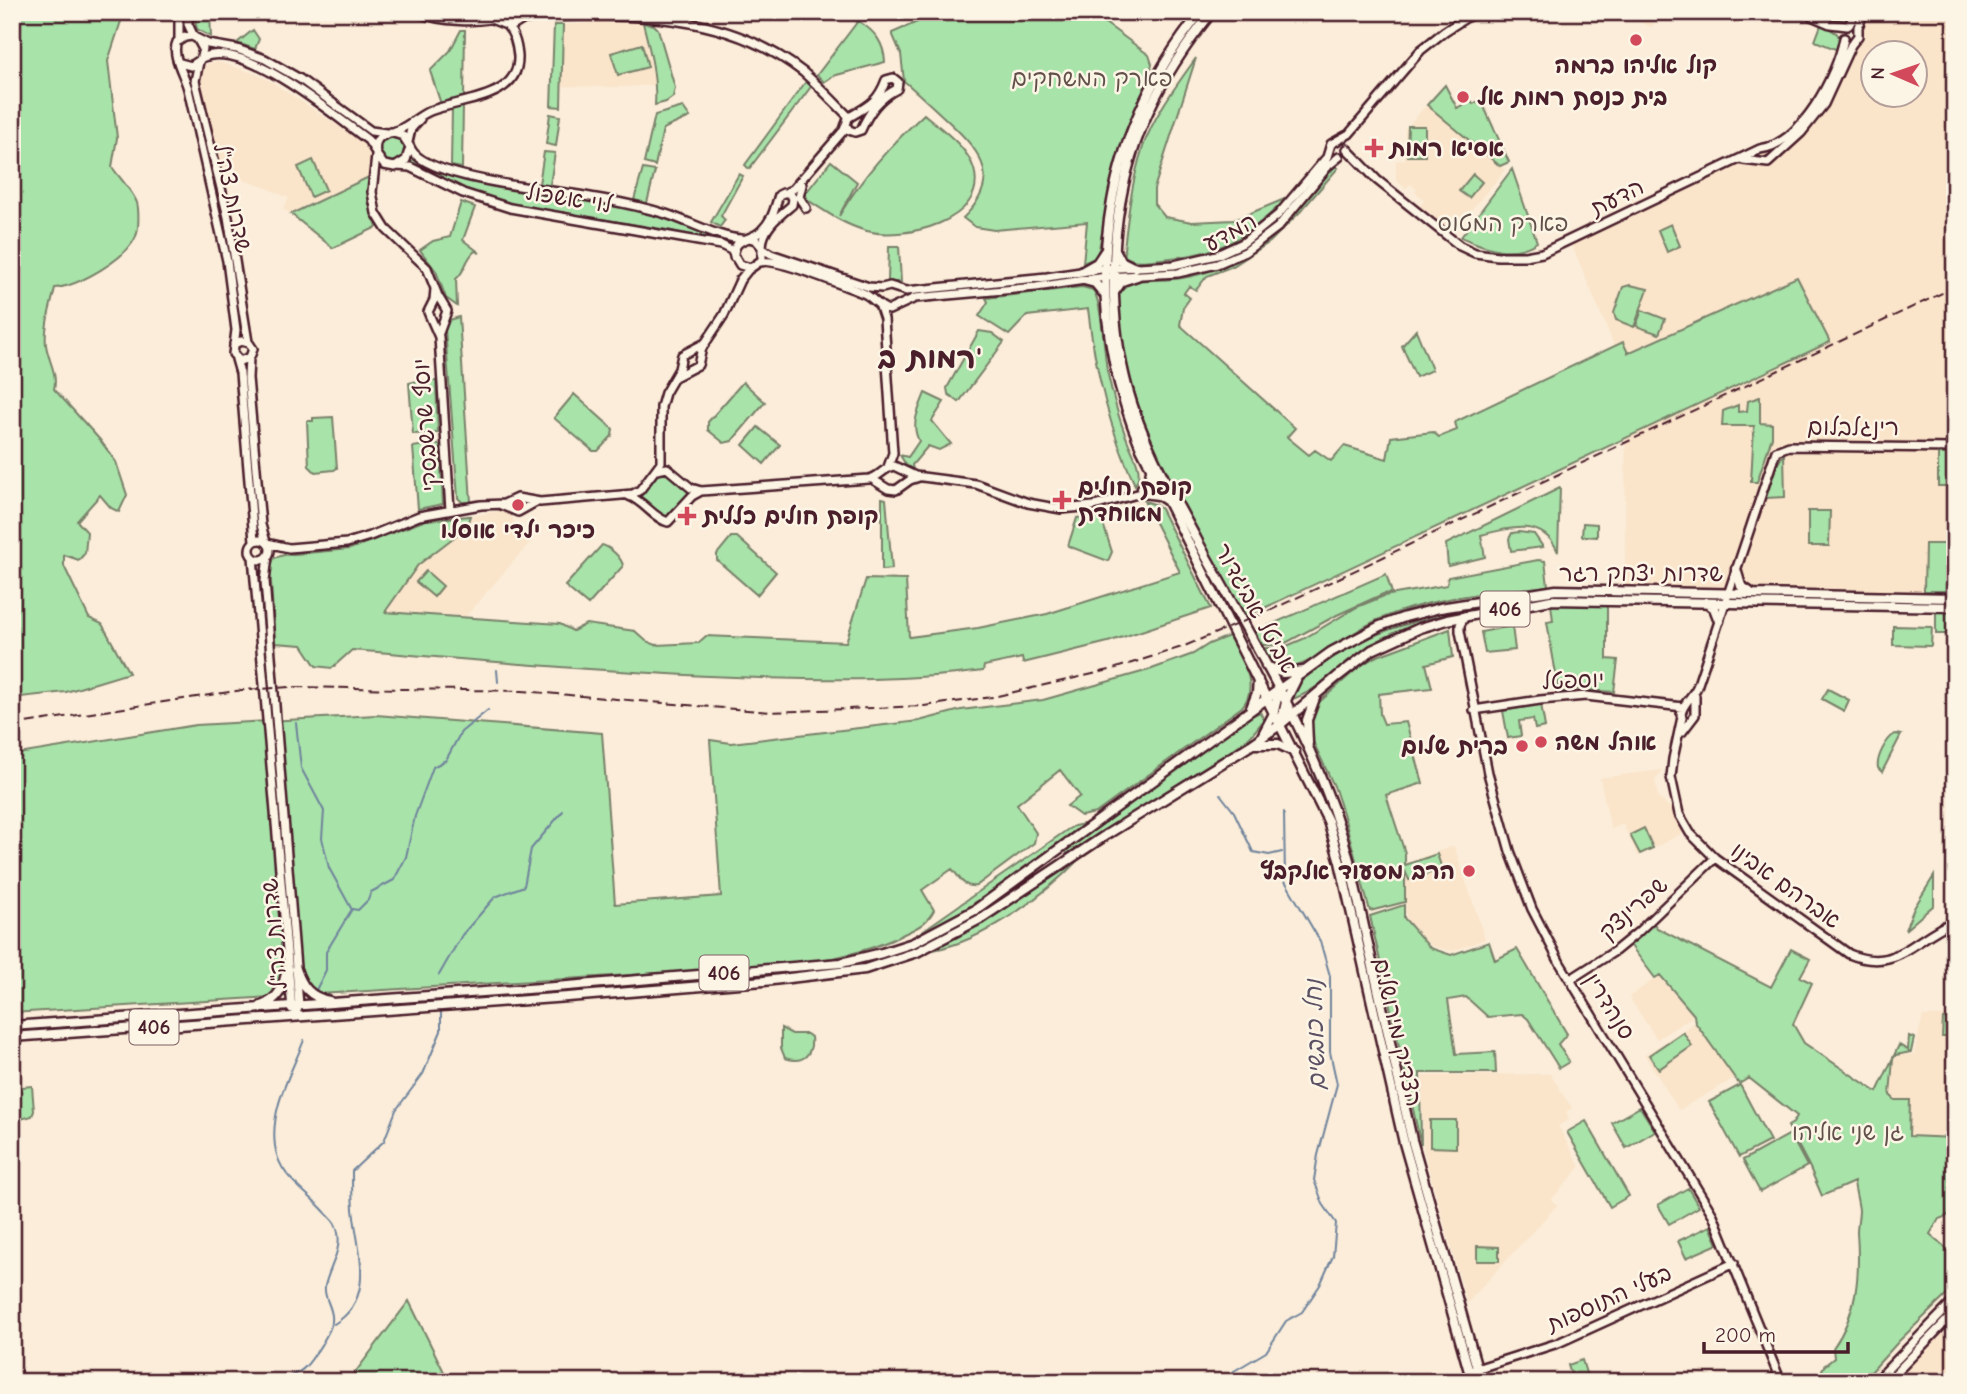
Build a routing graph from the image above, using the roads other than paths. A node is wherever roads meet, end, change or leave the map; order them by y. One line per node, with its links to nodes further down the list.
1 (179, 12): 21 (street)
2 (188, 12): 20 (street)
3 (416, 12): 13 (street)
4 (518, 12): 12 (street); 15 (street)
5 (1201, 12): 55 (main road, אביטל אביגדור)
6 (1212, 12): 55 (main road, אביטל אביגדור)
7 (1475, 12): 29 (street)
8 (1802, 12): 14 (street)
9 (1856, 12): 17 (street)
10 (1864, 12): 18 (street)
11 (505, 13): 13 (street); 16 (street)
12 (537, 17): 15 (street); 30 (street)
13 (491, 19): 16 (street)
14 (1825, 22): 17 (street); 19 (street)
15 (519, 23): 16 (street); 23 (street)
16 (506, 25): 23 (street)
17 (1848, 25): 18 (street); 19 (street)
18 (1858, 30): 22 (street)
19 (1844, 37): 22 (street); 37 (street)
20 (196, 38): 21 (street); 24 (street); 33 (street)
21 (179, 40): 25 (street)
22 (1854, 40): 42 (street)
23 (516, 42): 28 (street)
24 (200, 60): 25 (street); 39 (street); 75 (street, שדרות צה"ל)
25 (180, 63): 77 (street, שדרות צה"ל)
26 (885, 84): 27 (street); 27 (street); 30 (street)
27 (891, 92): 31 (street)
28 (435, 109): 33 (street); 35 (street)
29 (1369, 112): 34 (street); 36 (street)
30 (850, 118): 31 (street); 32 (street); 49 (street)
31 (863, 122): 32 (street)
32 (853, 132): 48 (street)
33 (388, 133): 35 (street); 39 (street)
34 (1339, 140): 36 (street); 38 (street)
35 (409, 144): 45 (street); 54 (street, לוי אשכול)
36 (1347, 148): 41 (street); 46 (street, הדעת)
37 (1767, 149): 40 (street); 42 (street)
38 (1330, 151): 41 (street); 61 (street, המדע)
39 (376, 153): 45 (street); 47 (street)
40 (1757, 153): 43 (street, הדעת); 44 (street)
41 (1340, 157): 46 (street, הדעת); 61 (street, המדע)
42 (1771, 159): 44 (street)
43 (1737, 160): 44 (street); 46 (street, הדעת)
44 (1758, 162)
45 (395, 166): 47 (street); 57 (street, לוי אשכול)
46 (1369, 173)
47 (374, 182): 65 (street)
48 (802, 185): 50 (street); 52 (street)
49 (787, 192): 50 (street); 51 (street)
50 (793, 200): 53 (street)
51 (777, 203): 53 (street); 54 (street)
52 (806, 208)
53 (787, 209): 56 (street)
54 (746, 239): 56 (street); 57 (street)
55 (1111, 246): 60 (main road, אביטל אביגדור); 61 (main road); 62 (main road)
56 (763, 248): 58 (street); 64 (street)
57 (736, 260): 59 (street); 63 (street)
58 (761, 262): 59 (street); 69 (street)
59 (751, 268): 63 (street)
60 (1110, 272): 61 (street, המדע); 62 (street); 67 (main road, אביטל אביגדור)
61 (1136, 272): 67 (main road)
62 (1083, 275): 66 (street); 67 (main road); 71 (street)
63 (739, 281): 76 (street)
64 (883, 288): 66 (street); 69 (street)
65 (435, 289): 68 (street); 70 (street)
66 (897, 289): 71 (street)
67 (1110, 296): 89 (main road, אביטל אביגדור); 96 (main road, אביטל אביגדור)
68 (443, 304): 70 (street); 73 (street)
69 (879, 304): 71 (street); 79 (street)
70 (430, 306): 72 (street)
71 (897, 307): 79 (street)
72 (432, 319): 73 (street); 74 (street, יוסף שרשבסקי)
73 (444, 319): 74 (street, יוסף שרשבסקי)
74 (439, 337): 110 (street, יוסף שרשבסקי)
75 (247, 342): 77 (street); 80 (street)
76 (705, 343): 78 (street); 81 (street)
77 (234, 344): 82 (street)
78 (690, 350): 81 (street); 83 (street)
79 (887, 350): 87 (street)
80 (249, 358): 82 (street); 113 (street)
81 (700, 358): 84 (street)
82 (236, 359): 112 (street)
83 (681, 362): 84 (street); 85 (street)
84 (690, 369): 85 (street)
85 (674, 378): 88 (street)
86 (1955, 447): 117 (street, רינגלבלום)
87 (893, 453): 92 (street); 93 (street)
88 (662, 455): 90 (street); 91 (street)
89 (1151, 467): 96 (main road, אביטל אביגדור); 102 (main road)
90 (656, 470): 91 (street); 100 (street)
91 (670, 470): 99 (street)
92 (885, 470): 93 (street); 95 (street); 98 (street)
93 (903, 470): 94 (street); 97 (street)
94 (919, 477): 97 (street); 102 (street)
95 (869, 479): 98 (street); 101 (street)
96 (1161, 482): 102 (street); 107 (main road, אביטל אביגדור); 128 (main road, אביטל אביגדור)
97 (905, 484): 98 (street)
98 (884, 485)
99 (690, 487): 101 (street); 104 (street)
100 (640, 490): 103 (street); 106 (street)
101 (701, 491): 104 (street)
102 (1142, 491): 107 (main road)
103 (628, 496): 106 (street); 109 (street)
104 (691, 498): 106 (street)
105 (512, 500): 108 (street); 109 (street); 111 (street)
106 (641, 503)
107 (1170, 503): 130 (main road, אביטל אביגדור)
108 (499, 504): 110 (street); 111 (street)
109 (523, 504): 111 (street)
110 (450, 510): 114 (street)
111 (512, 510)
112 (254, 541): 113 (street); 116 (street)
113 (267, 542): 114 (street); 115 (street)
114 (289, 548): 115 (street)
115 (268, 555): 116 (street); 148 (street, שדרות צה"ל)
116 (253, 557): 148 (street, שדרות צה"ל)
117 (1736, 569): 118 (street, רינגלבלום); 119 (main road)
118 (1728, 593): 119 (main road, שדרות יצחק רגר / 406); 122 (street, אברהם אבינו); 129 (main road, שדרות יצחק רגר / 406)
119 (1753, 593): 120 (main road, שדרות יצחק רגר / 406)
120 (1955, 598)
121 (1706, 602): 122 (main road, שדרות יצחק רגר / 406); 124 (main road, שדרות יצחק רגר / 406); 126 (main road)
122 (1726, 602): 123 (main road, שדרות יצחק רגר / 406); 126 (street, אברהם אבינו)
123 (1955, 607)
124 (1465, 616): 125 (main road, שדרות יצחק רגר / 406); 127 (street, סנהדרין)
125 (1447, 620): 127 (street); 132 (main road, שדרות יצחק רגר / 406)
126 (1719, 621): 137 (street, אברהם אבינו)
127 (1460, 631): 136 (street, סנהדרין)
128 (1266, 666): 129 (main road); 131 (main road, אביטל אביגדור)
129 (1303, 673): 131 (main road, שדרות יצחק רגר / 406); 133 (main road)
130 (1257, 677): 133 (main road, אביטל אביגדור); 135 (main road)
131 (1279, 690): 133 (main road, שדרות יצחק רגר / 406); 133 (main road, אביטל אביגדור)
132 (1320, 691): 134 (main road, שדרות יצחק רגר / 406); 144 (main road)
133 (1277, 700): 134 (main road); 135 (main road, 406); 138 (main road); 138 (main road); 139 (main road, אביטל אביגדור)
134 (1308, 701): 139 (main road, שדרות יצחק רגר / 406)
135 (1252, 710): 138 (main road); 150 (main road, 406)
136 (1474, 710): 137 (street, יוספטל); 149 (street, סנהדרין)
137 (1685, 710): 142 (street, אברהם אבינו); 142 (street, אברהם אבינו)
138 (1278, 711): 139 (main road); 140 (main road); 141 (main road)
139 (1292, 715): 140 (main road, שדרות יצחק רגר / 406); 144 (main road, הצדיק מירושלים)
140 (1281, 724): 141 (main road, 406); 145 (main road, הצדיק מירושלים)
141 (1260, 738): 143 (main road, 406)
142 (1678, 738): 146 (street, אברהם אבינו)
143 (1251, 745): 145 (main road); 153 (main road, 406)
144 (1309, 750): 159 (main road, הצדיק מירושלים)
145 (1296, 753): 159 (main road, הצדיק מירושלים)
146 (1714, 858): 147 (street, אברהם אבינו); 149 (street, שפרינצק)
147 (1955, 921)
148 (291, 968): 150 (main road); 151 (street, שדרות צה"ל); 152 (main road)
149 (1571, 979): 156 (street, סנהדרין)
150 (339, 1002): 151 (main road, 406)
151 (294, 1006): 152 (main road, 406); 153 (street, שדרות צה"ל)
152 (251, 1009): 154 (main road, 406)
153 (295, 1016): 155 (main road, 406)
154 (12, 1026)
155 (12, 1037)
156 (1734, 1263): 159 (street, בעלי התוספות); 162 (street, סנהדרין)
157 (1955, 1300): 163 (street)
158 (1955, 1312): 164 (street)
159 (1473, 1368): 160 (main road, הצדיק מירושלים); 161 (main road, הצדיק מירושלים)
160 (1472, 1382)
161 (1481, 1382)
162 (1781, 1382)
163 (1875, 1382)
164 (1887, 1382)

